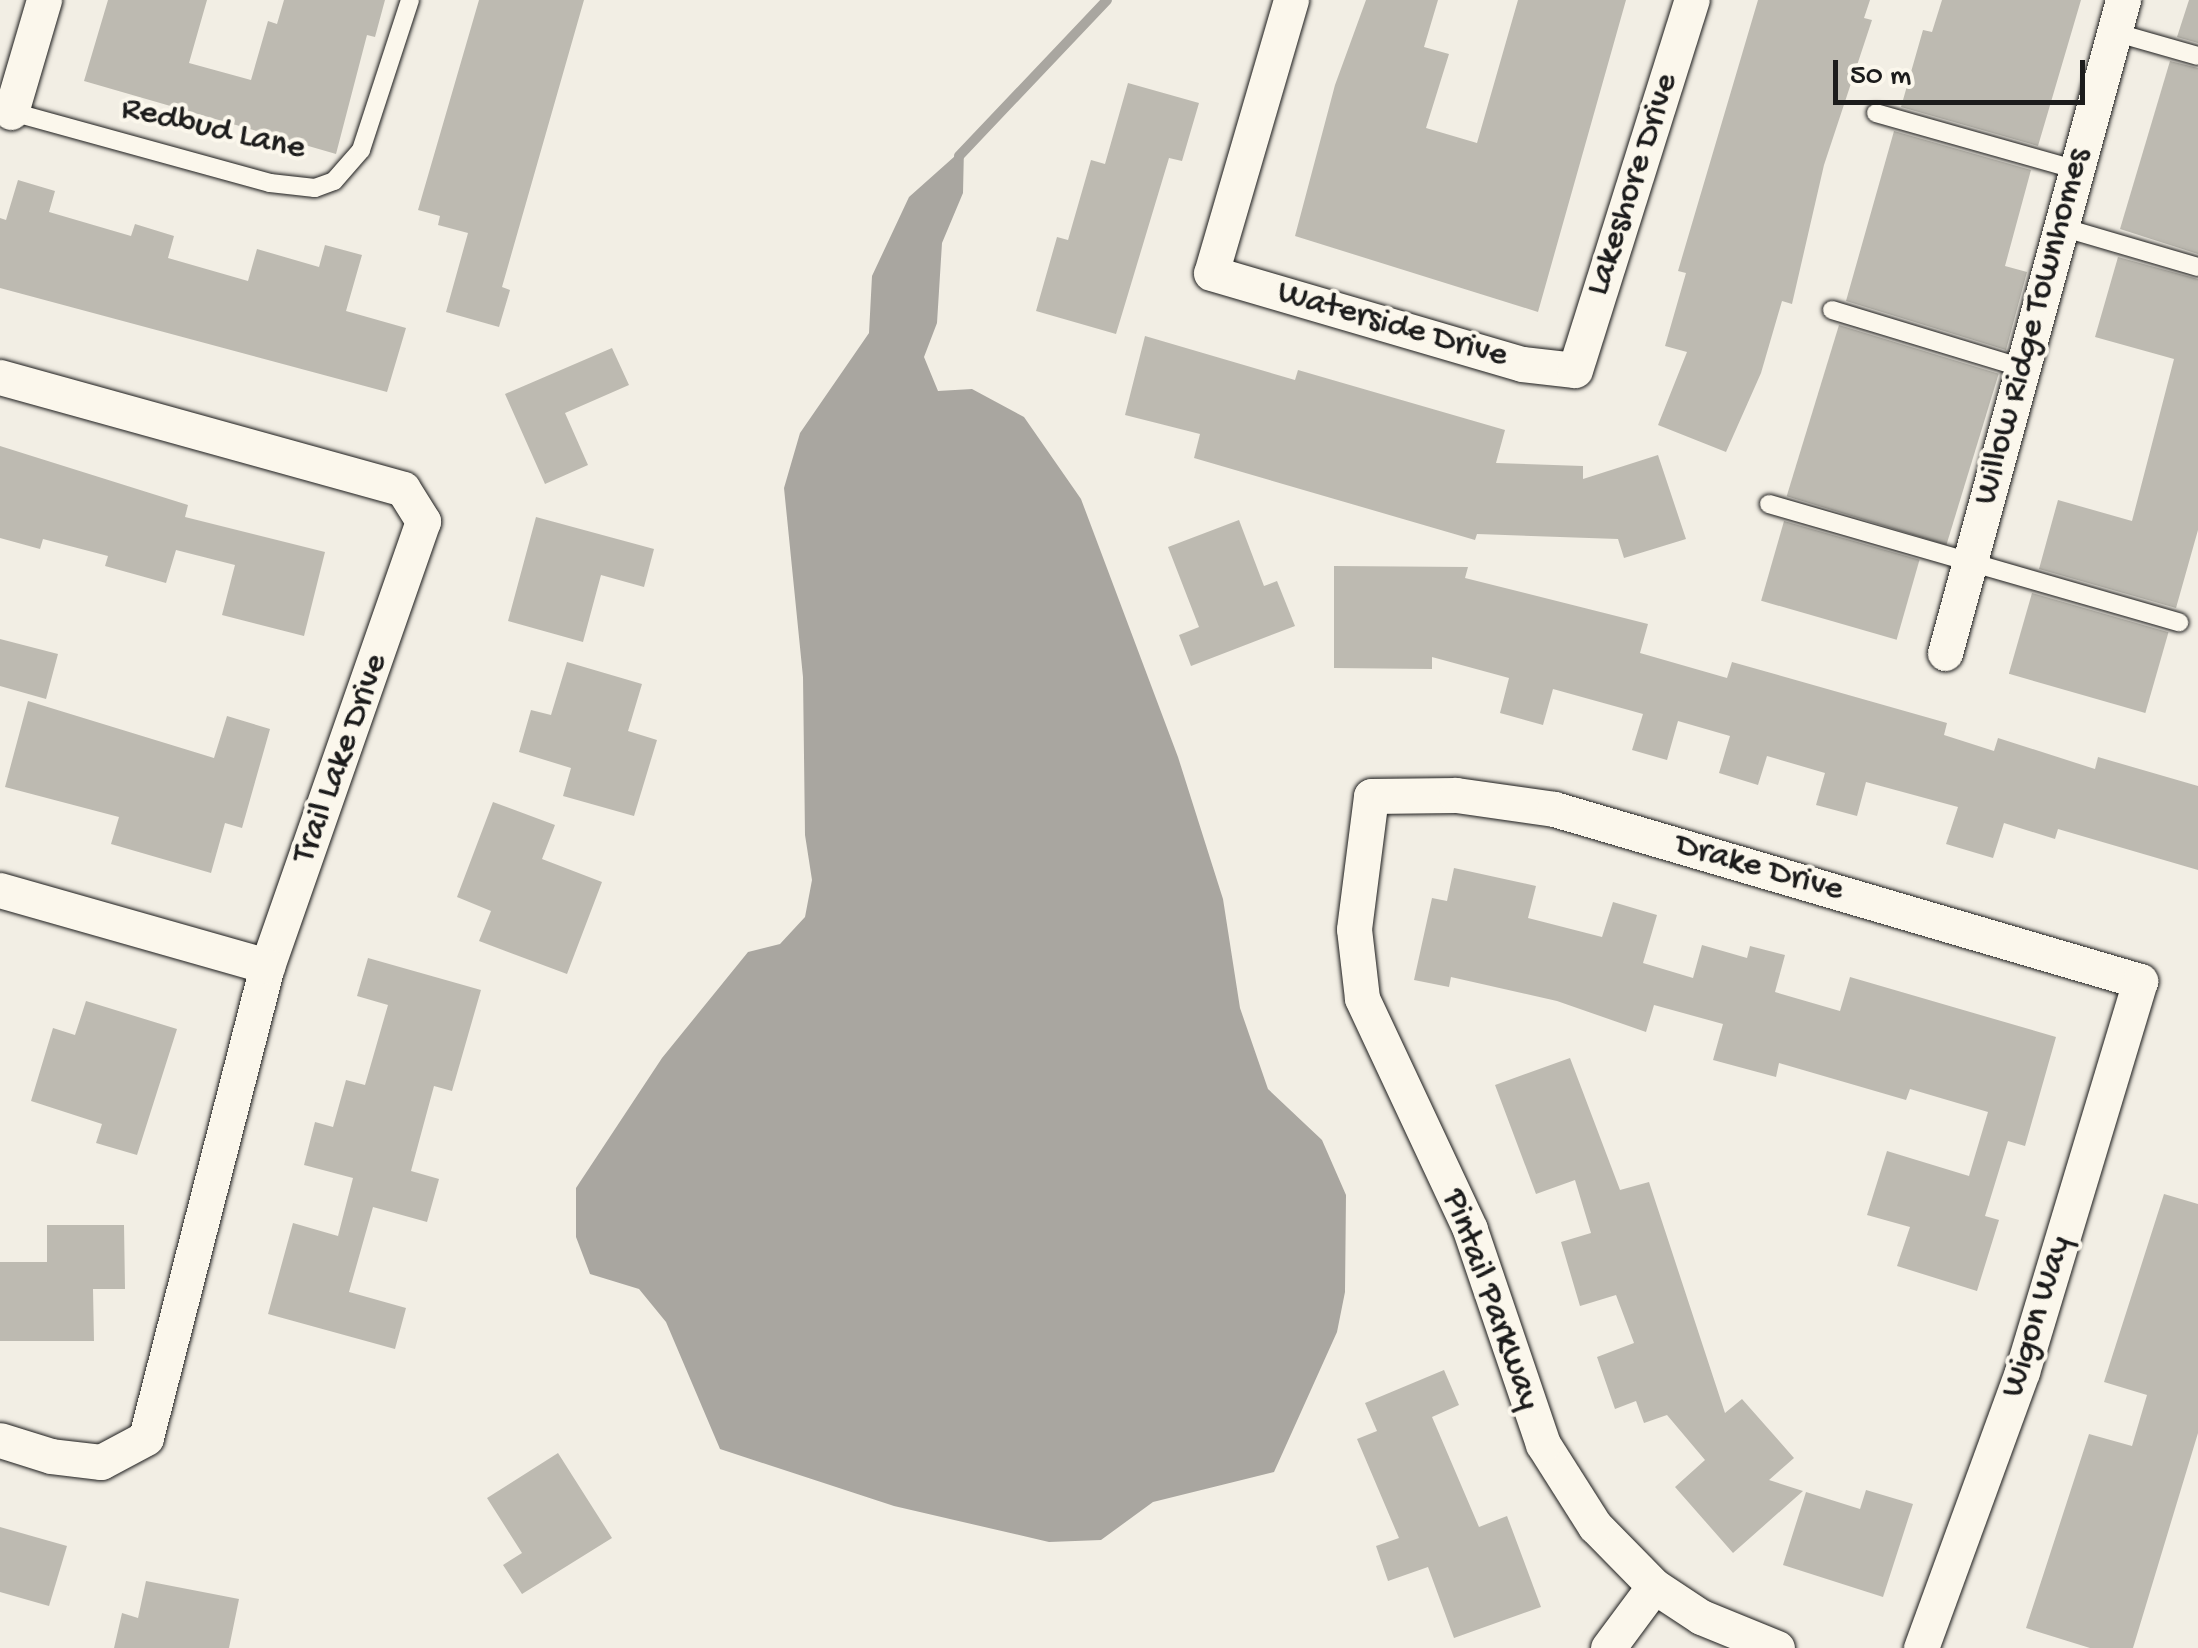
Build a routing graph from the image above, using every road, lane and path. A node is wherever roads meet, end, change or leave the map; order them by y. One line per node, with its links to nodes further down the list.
1 (44, 0): 7 (street)
2 (410, 0): 7 (lane, Redbud Lane)
3 (1291, 0): 14 (street, Waterside Drive)
4 (1692, 0): 14 (street, Lakeshore Drive)
5 (2118, 16): 6 (lane); 9 (street, Willow Ridge Townhomes)
6 (2198, 56)
7 (6, 111)
8 (1876, 113): 9 (lane)
9 (2076, 170): 10 (street, Willow Ridge Townhomes)
10 (2061, 227): 11 (lane); 13 (street, Willow Ridge Townhomes)
11 (2198, 267)
12 (1832, 310): 13 (lane)
13 (2022, 368): 17 (street, Willow Ridge Townhomes)
14 (1575, 370)
15 (0, 377): 22 (street, Trail Lake Drive)
16 (1769, 504): 17 (lane)
17 (1970, 561): 18 (lane); 19 (street, Willow Ridge Townhomes)
18 (2179, 622)
19 (1945, 654)
20 (1372, 796): 23 (street, Drake Drive); 25 (street, Pintail Parkway)
21 (0, 890): 22 (street)
22 (267, 966): 24 (street, Trail Lake Drive)
23 (2140, 981): 28 (street, Wigon Way)
24 (0, 1440)
25 (1654, 1586): 26 (street); 27 (street, Pintail Parkway)
26 (1608, 1648)
27 (1777, 1648)
28 (1921, 1648)

